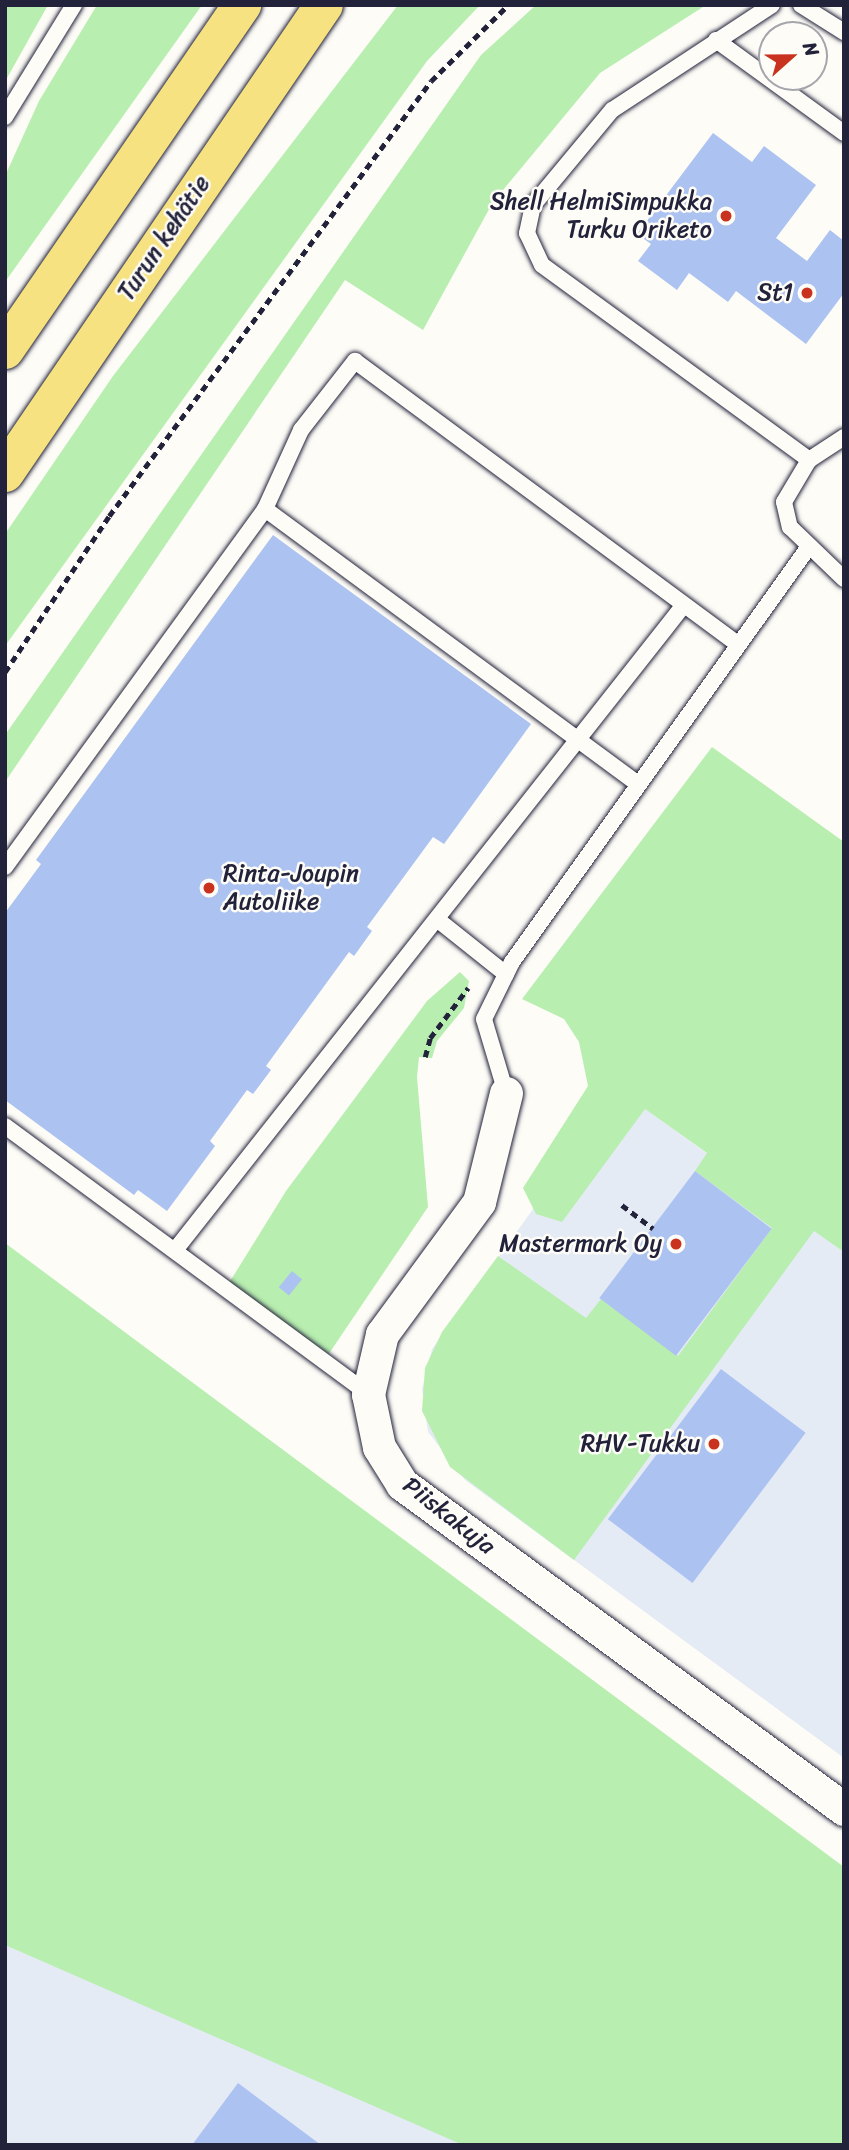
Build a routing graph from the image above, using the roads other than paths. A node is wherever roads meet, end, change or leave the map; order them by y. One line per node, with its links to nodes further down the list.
1 (74, 5): 8 (lane)
2 (242, 5): 10 (highway)
3 (324, 5): 13 (highway, Turun kehätie)
4 (772, 5): 7 (lane)
5 (801, 5): 6 (lane)
6 (844, 32)
7 (716, 40): 9 (lane); 12 (lane)
8 (5, 117)
9 (844, 133)
10 (5, 351)
11 (844, 437): 12 (lane)
12 (809, 460): 15 (lane)
13 (5, 473)
14 (265, 509): 17 (lane); 19 (lane); 21 (lane)
15 (808, 548): 16 (lane); 18 (lane)
16 (844, 579)
17 (683, 606): 18 (lane); 19 (lane)
18 (737, 644): 20 (lane)
19 (580, 741): 20 (lane); 22 (lane)
20 (638, 784): 23 (lane)
21 (5, 867)
22 (438, 920): 23 (lane); 26 (lane)
23 (506, 974): 24 (lane)
24 (506, 1093): 27 (street, Piiskakuja)
25 (5, 1126): 26 (lane)
26 (176, 1249): 27 (lane)
27 (368, 1394): 28 (street, Piiskakuja)
28 (844, 1809)

